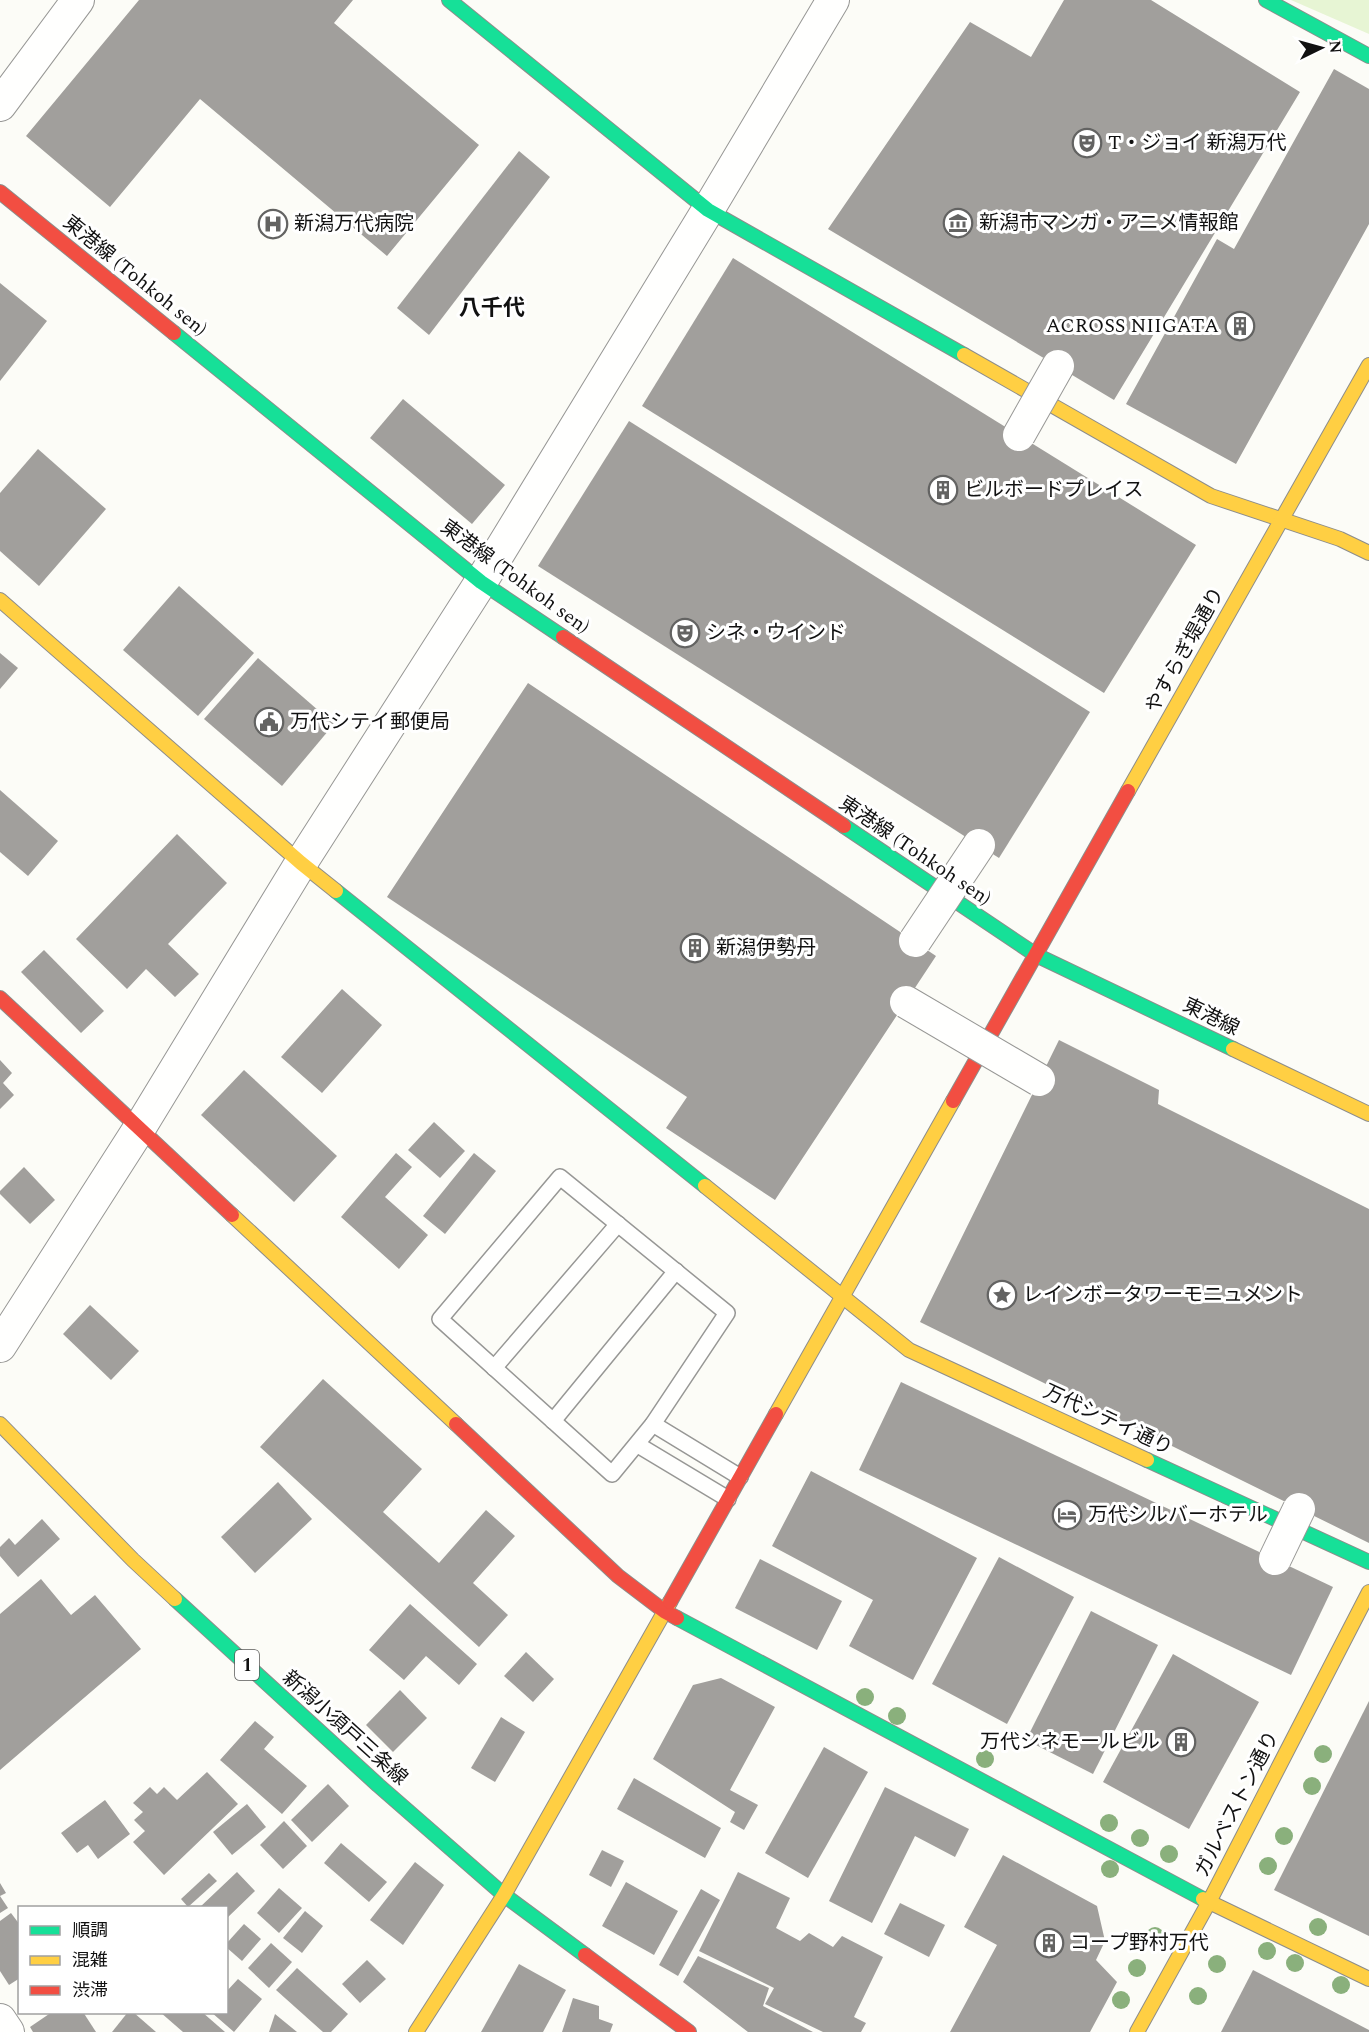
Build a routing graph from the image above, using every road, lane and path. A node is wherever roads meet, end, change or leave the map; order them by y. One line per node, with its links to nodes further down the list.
1 (78, 0): 6 (street)
2 (449, 0): 8 (street)
3 (833, 0): 8 (street)
4 (1266, 0): 5 (street)
5 (1369, 56)
6 (0, 105)
7 (0, 192): 14 (street, 東港線 (Tohkoh sen))
8 (708, 210): 12 (street); 14 (street)
9 (1369, 365): 12 (street, やすらぎ堤通り)
10 (1058, 366): 11 (street, bridge)
11 (1019, 435)
12 (1282, 519): 13 (street); 19 (street, やすらぎ堤通り)
13 (1369, 553)
14 (481, 582): 17 (street); 19 (street, 東港線 (Tohkoh sen))
15 (0, 600): 17 (street, 万代シテイ通り)
16 (980, 845): 18 (street, bridge)
17 (302, 863): 24 (street); 27 (street, 万代シテイ通り)
18 (915, 941)
19 (1036, 955): 23 (street, 東港線); 27 (street, やすらぎ堤通り)
20 (0, 998): 24 (street)
21 (906, 1002): 22 (street, bridge)
22 (1039, 1080)
23 (1369, 1114)
24 (139, 1129): 28 (street); 40 (street)
25 (618, 1224): 26 (lane); 29 (lane); 29 (lane)
26 (676, 1271): 30 (lane); 32 (lane)
27 (842, 1298): 34 (street, やすらぎ堤通り); 38 (street, 万代シテイ通り)
28 (0, 1346)
29 (494, 1368): 30 (lane)
30 (552, 1421): 33 (lane)
31 (0, 1424): 41 (street, 新潟小須戸三条線 / 1)
32 (652, 1424): 33 (lane); 34 (lane)
33 (638, 1445): 35 (lane)
34 (740, 1477): 35 (street, やすらぎ堤通り)
35 (728, 1498): 40 (street, やすらぎ堤通り)
36 (1299, 1509): 37 (street, bridge)
37 (1275, 1559)
38 (1369, 1562)
39 (1369, 1592): 42 (street, ガルベストン通り)
40 (664, 1611): 41 (street, やすらぎ堤通り); 42 (street)
41 (504, 1894): 46 (street, やすらぎ堤通り); 47 (street, 新潟小須戸三条線 / 1)
42 (1209, 1902): 43 (street); 48 (street, ガルベストン通り)
43 (1369, 1978)
44 (0, 2020): 45 (street)
45 (8, 2032)
46 (416, 2032)
47 (689, 2032)
48 (1137, 2032)

